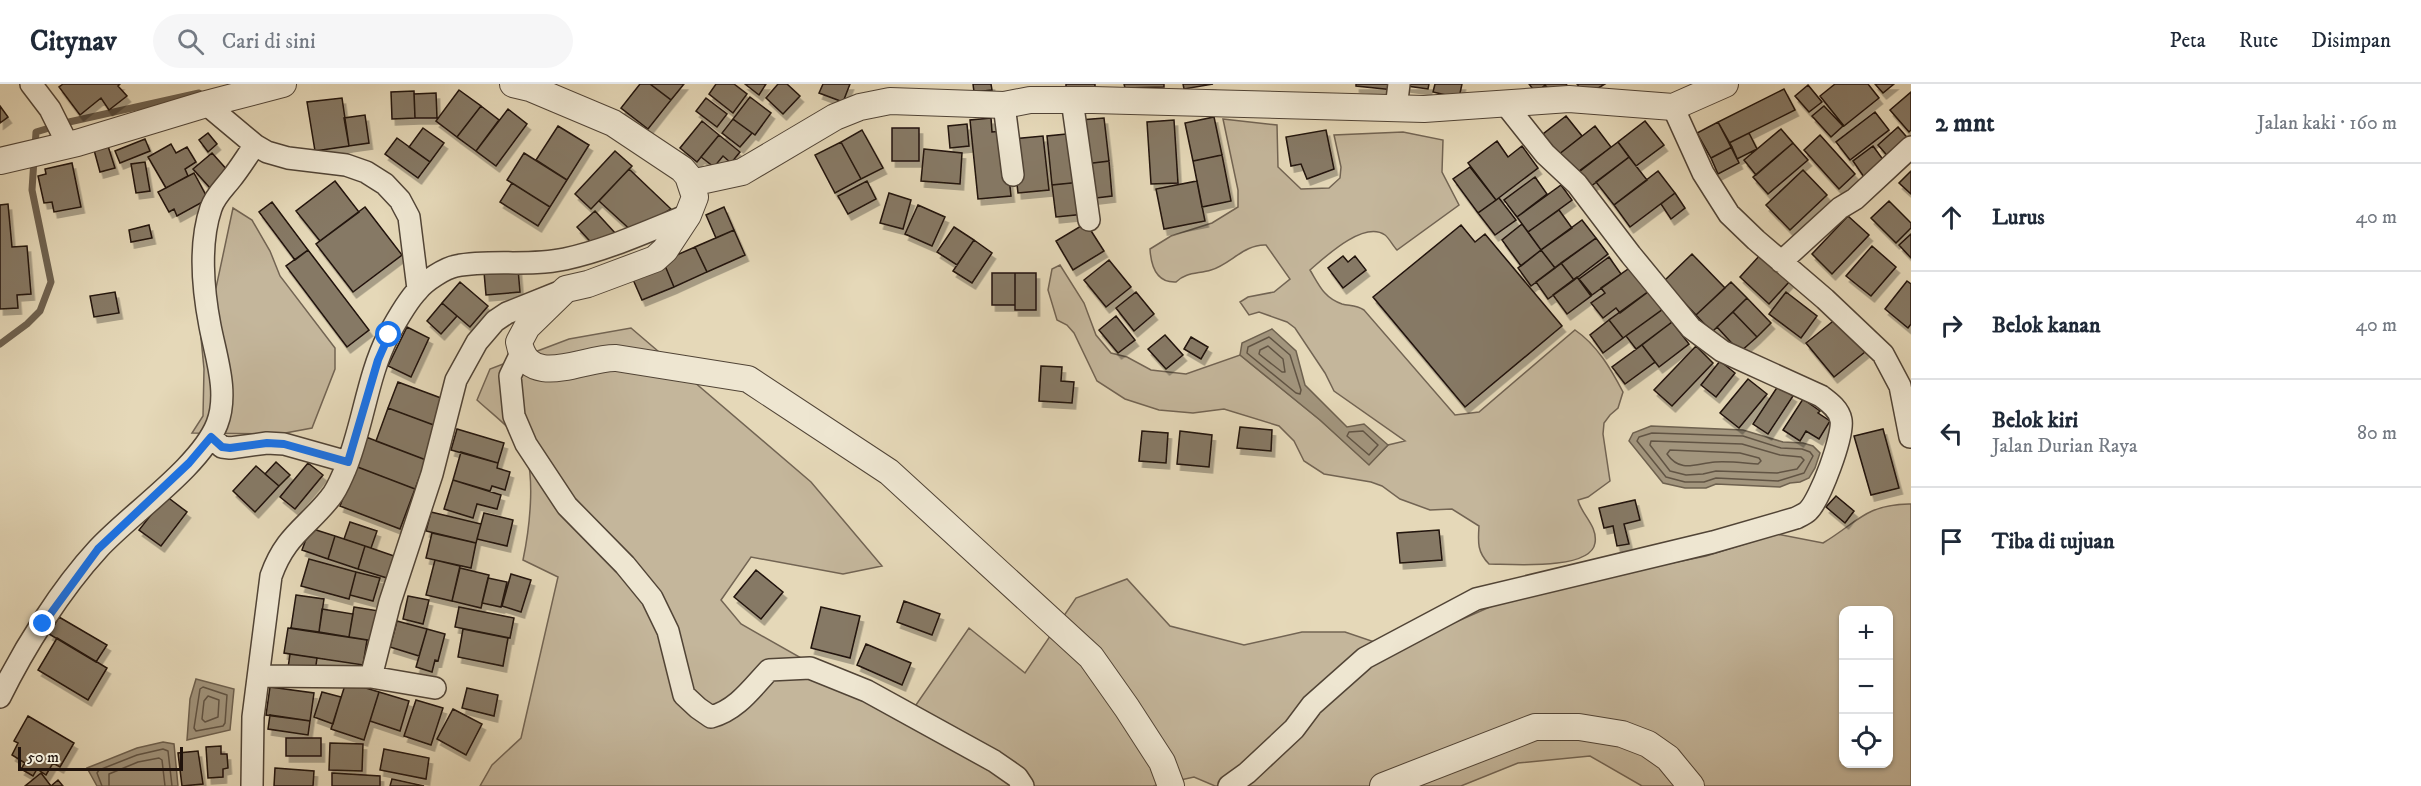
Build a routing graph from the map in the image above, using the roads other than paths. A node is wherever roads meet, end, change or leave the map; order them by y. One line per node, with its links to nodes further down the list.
1 (31, 84): 13 (street)
2 (283, 84): 7 (street)
3 (513, 84): 15 (street)
4 (1725, 84): 10 (street)
5 (1398, 96): 6 (street); 9 (street)
6 (1072, 100): 8 (street); 17 (street)
7 (206, 104): 11 (street); 13 (street)
8 (1004, 105): 14 (street); 15 (street)
9 (1506, 105): 10 (street); 35 (street)
10 (1673, 106): 18 (street)
11 (255, 145): 19 (street); 23 (street)
12 (1911, 147): 18 (street)
13 (39, 149)
14 (1013, 175)
15 (691, 183): 16 (street)
16 (688, 215): 19 (street); 20 (street)
17 (1089, 220)
18 (1781, 262): 22 (street)
19 (418, 289): 25 (street)
20 (566, 290): 21 (street); 27 (street)
21 (521, 353): 30 (street); 32 (street)
22 (1904, 374): 24 (street)
23 (211, 437): 25 (street); 29 (street)
24 (1910, 437)
25 (348, 462): 26 (street)
26 (259, 676): 27 (street); 31 (street)
27 (371, 677): 28 (street)
28 (435, 688)
29 (0, 697)
30 (1162, 762): 33 (street); 34 (street)
31 (252, 786)
32 (1023, 786)
33 (1171, 786)
34 (1184, 786)
35 (1230, 786)
36 (1383, 786): 37 (street)
37 (1691, 786)

